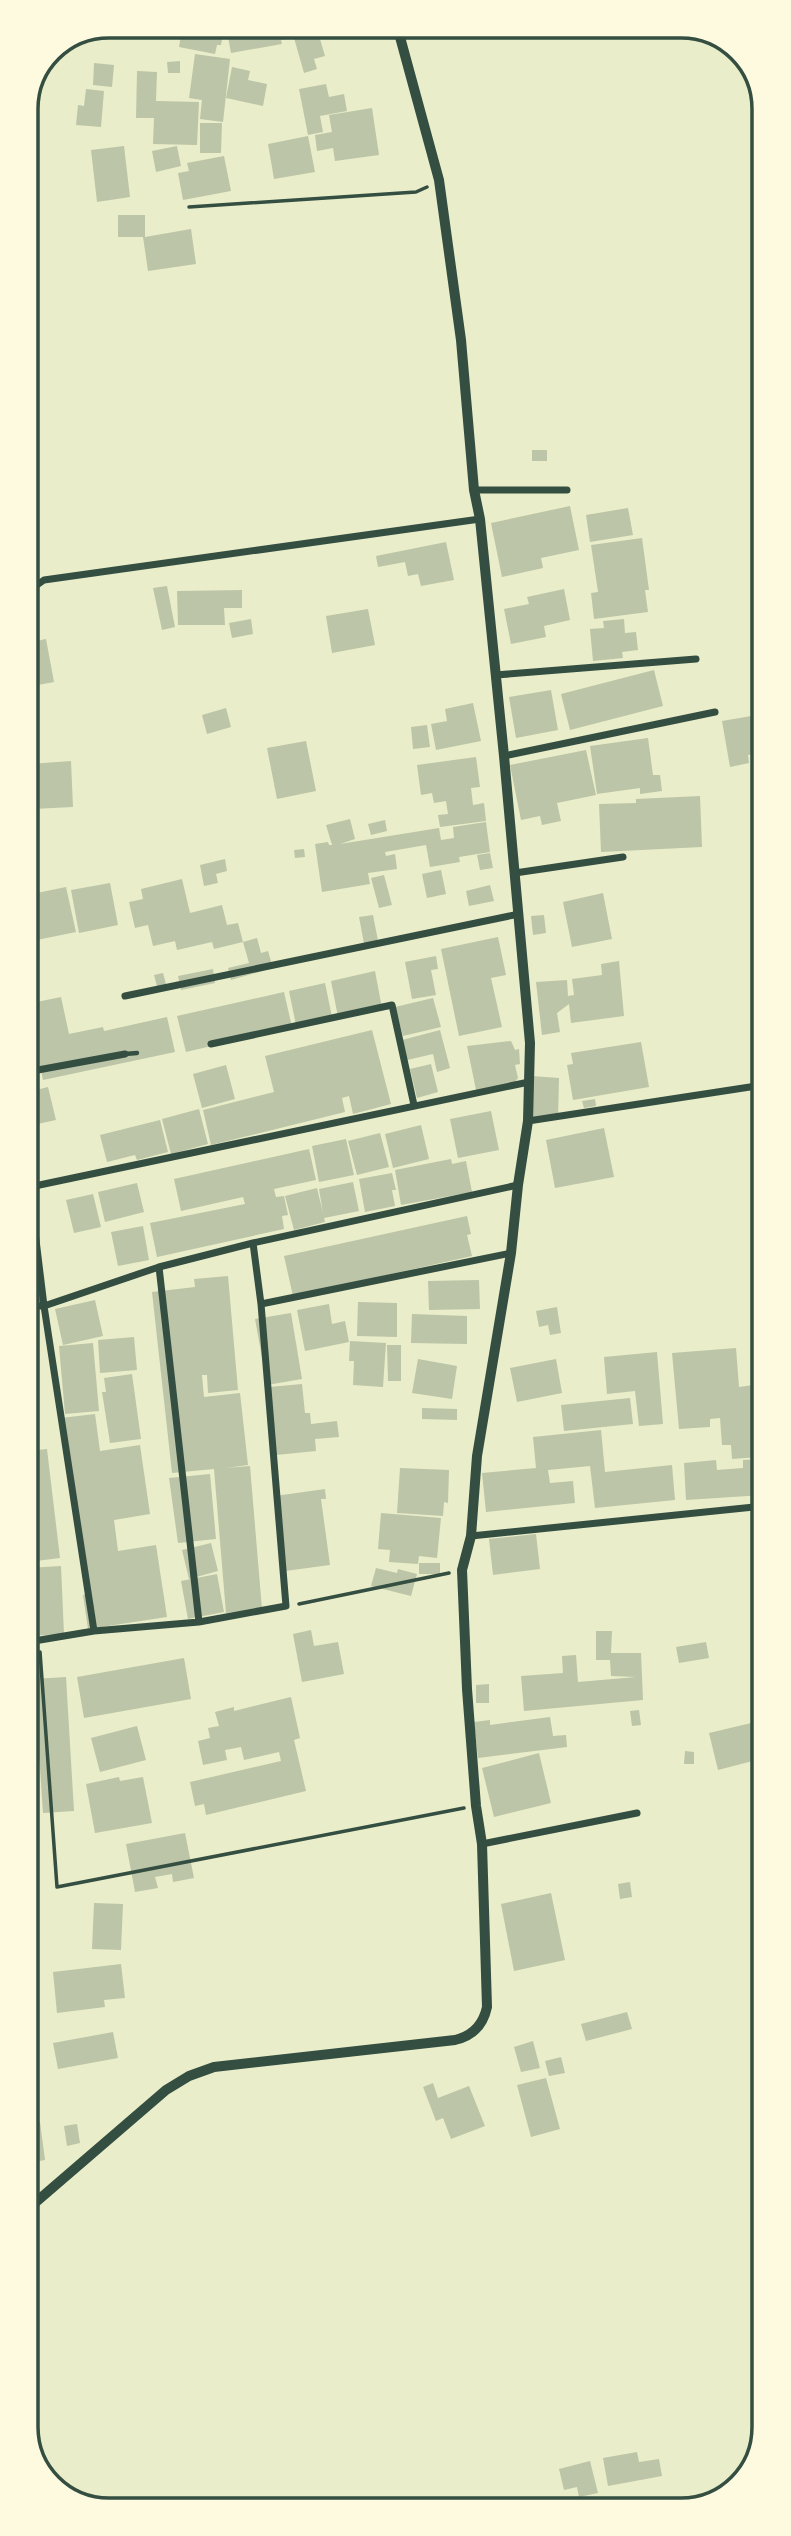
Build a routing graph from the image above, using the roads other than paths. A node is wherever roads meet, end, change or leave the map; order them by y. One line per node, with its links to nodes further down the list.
1 (400, 39): 2 (street)
2 (474, 490): 3 (street); 4 (street)
3 (567, 490)
4 (480, 519): 5 (street); 7 (street)
5 (38, 584)
6 (696, 659): 7 (street)
7 (496, 675): 9 (street)
8 (715, 712): 9 (street)
9 (505, 756): 11 (street)
10 (623, 857): 11 (street)
11 (515, 873): 12 (street)
12 (519, 914): 13 (street); 18 (street)
13 (125, 996)
14 (211, 1044): 20 (street)
15 (137, 1053): 16 (lane)
16 (125, 1054): 17 (street)
17 (38, 1070)
18 (529, 1082): 20 (street); 21 (street)
19 (752, 1087): 21 (street)
20 (414, 1105): 22 (street)
21 (528, 1121): 23 (street)
22 (38, 1185)
23 (518, 1185): 24 (street); 25 (street)
24 (253, 1243): 27 (street); 28 (street)
25 (511, 1254): 28 (street); 32 (street)
26 (38, 1255): 30 (street)
27 (159, 1267): 30 (street); 33 (street)
28 (261, 1304): 33 (street)
29 (38, 1306): 30 (street)
30 (44, 1306): 34 (street)
31 (752, 1507): 32 (street)
32 (471, 1536): 37 (street)
33 (199, 1622): 34 (street)
34 (94, 1631): 35 (street)
35 (38, 1640)
36 (637, 1813): 37 (street)
37 (482, 1844): 38 (street)
38 (38, 2200)

